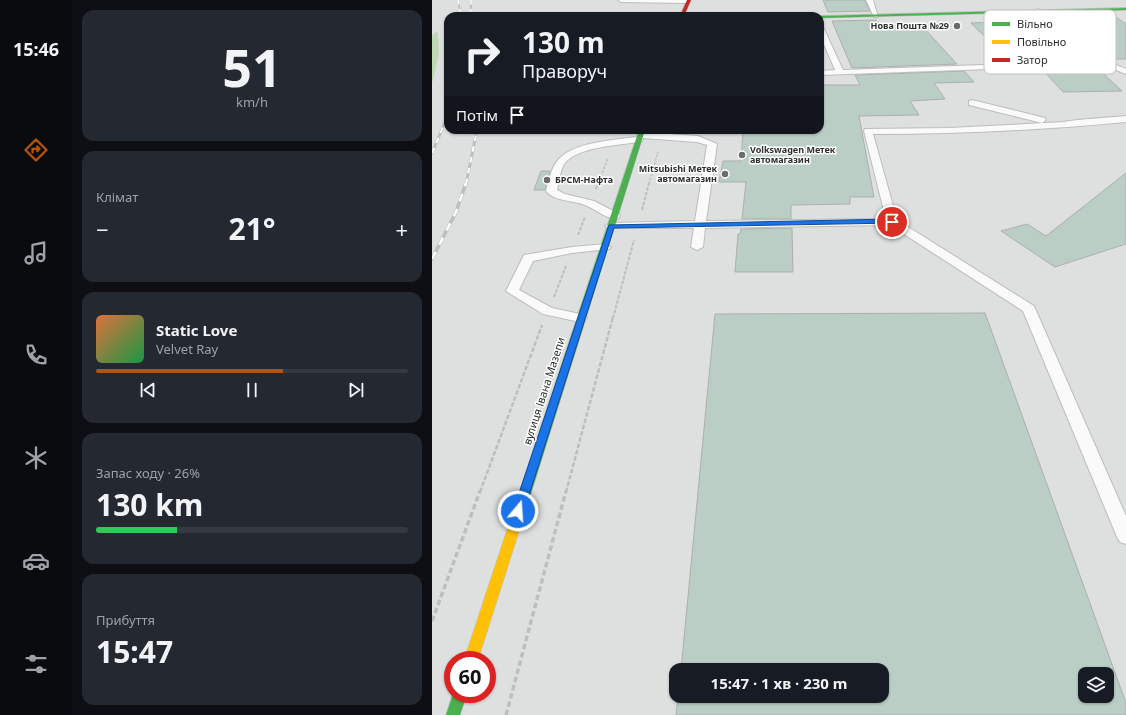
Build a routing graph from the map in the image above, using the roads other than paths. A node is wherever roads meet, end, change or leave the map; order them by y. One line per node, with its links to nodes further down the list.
1 (621, 0): 2 (lane)
2 (640, 0): 4 (lane); 5 (lane)
3 (869, 0): 10 (lane)
4 (689, 1): 8 (main road)
5 (634, 8)
6 (1126, 9): 7 (main road)
7 (1082, 10)
8 (684, 12)
9 (984, 13): 10 (main road)
10 (876, 16): 11 (main road)
11 (824, 17)
12 (824, 36): 15 (lane)
13 (984, 67): 15 (lane)
14 (1116, 68): 16 (lane)
15 (840, 72): 17 (lane)
16 (1126, 72)
17 (824, 73)
18 (972, 103): 20 (lane)
19 (1126, 119): 20 (lane)
20 (1078, 124): 23 (lane)
21 (640, 135): 22 (main road, вулиця Івана Мазепи); 22 (lane); 24 (lane)
22 (615, 216): 25 (main road, вулиця Івана Мазепи)
23 (892, 222): 24 (lane); 29 (lane)
24 (700, 225): 25 (lane); 27 (lane)
25 (611, 226): 26 (main road, вулиця Івана Мазепи)
26 (605, 247): 28 (main road, вулиця Івана Мазепи); 28 (lane)
27 (697, 247)
28 (580, 318): 30 (main road, вулиця Івана Мазепи)
29 (1126, 537)
30 (474, 651)
31 (457, 703): 32 (main road)
32 (453, 715)

